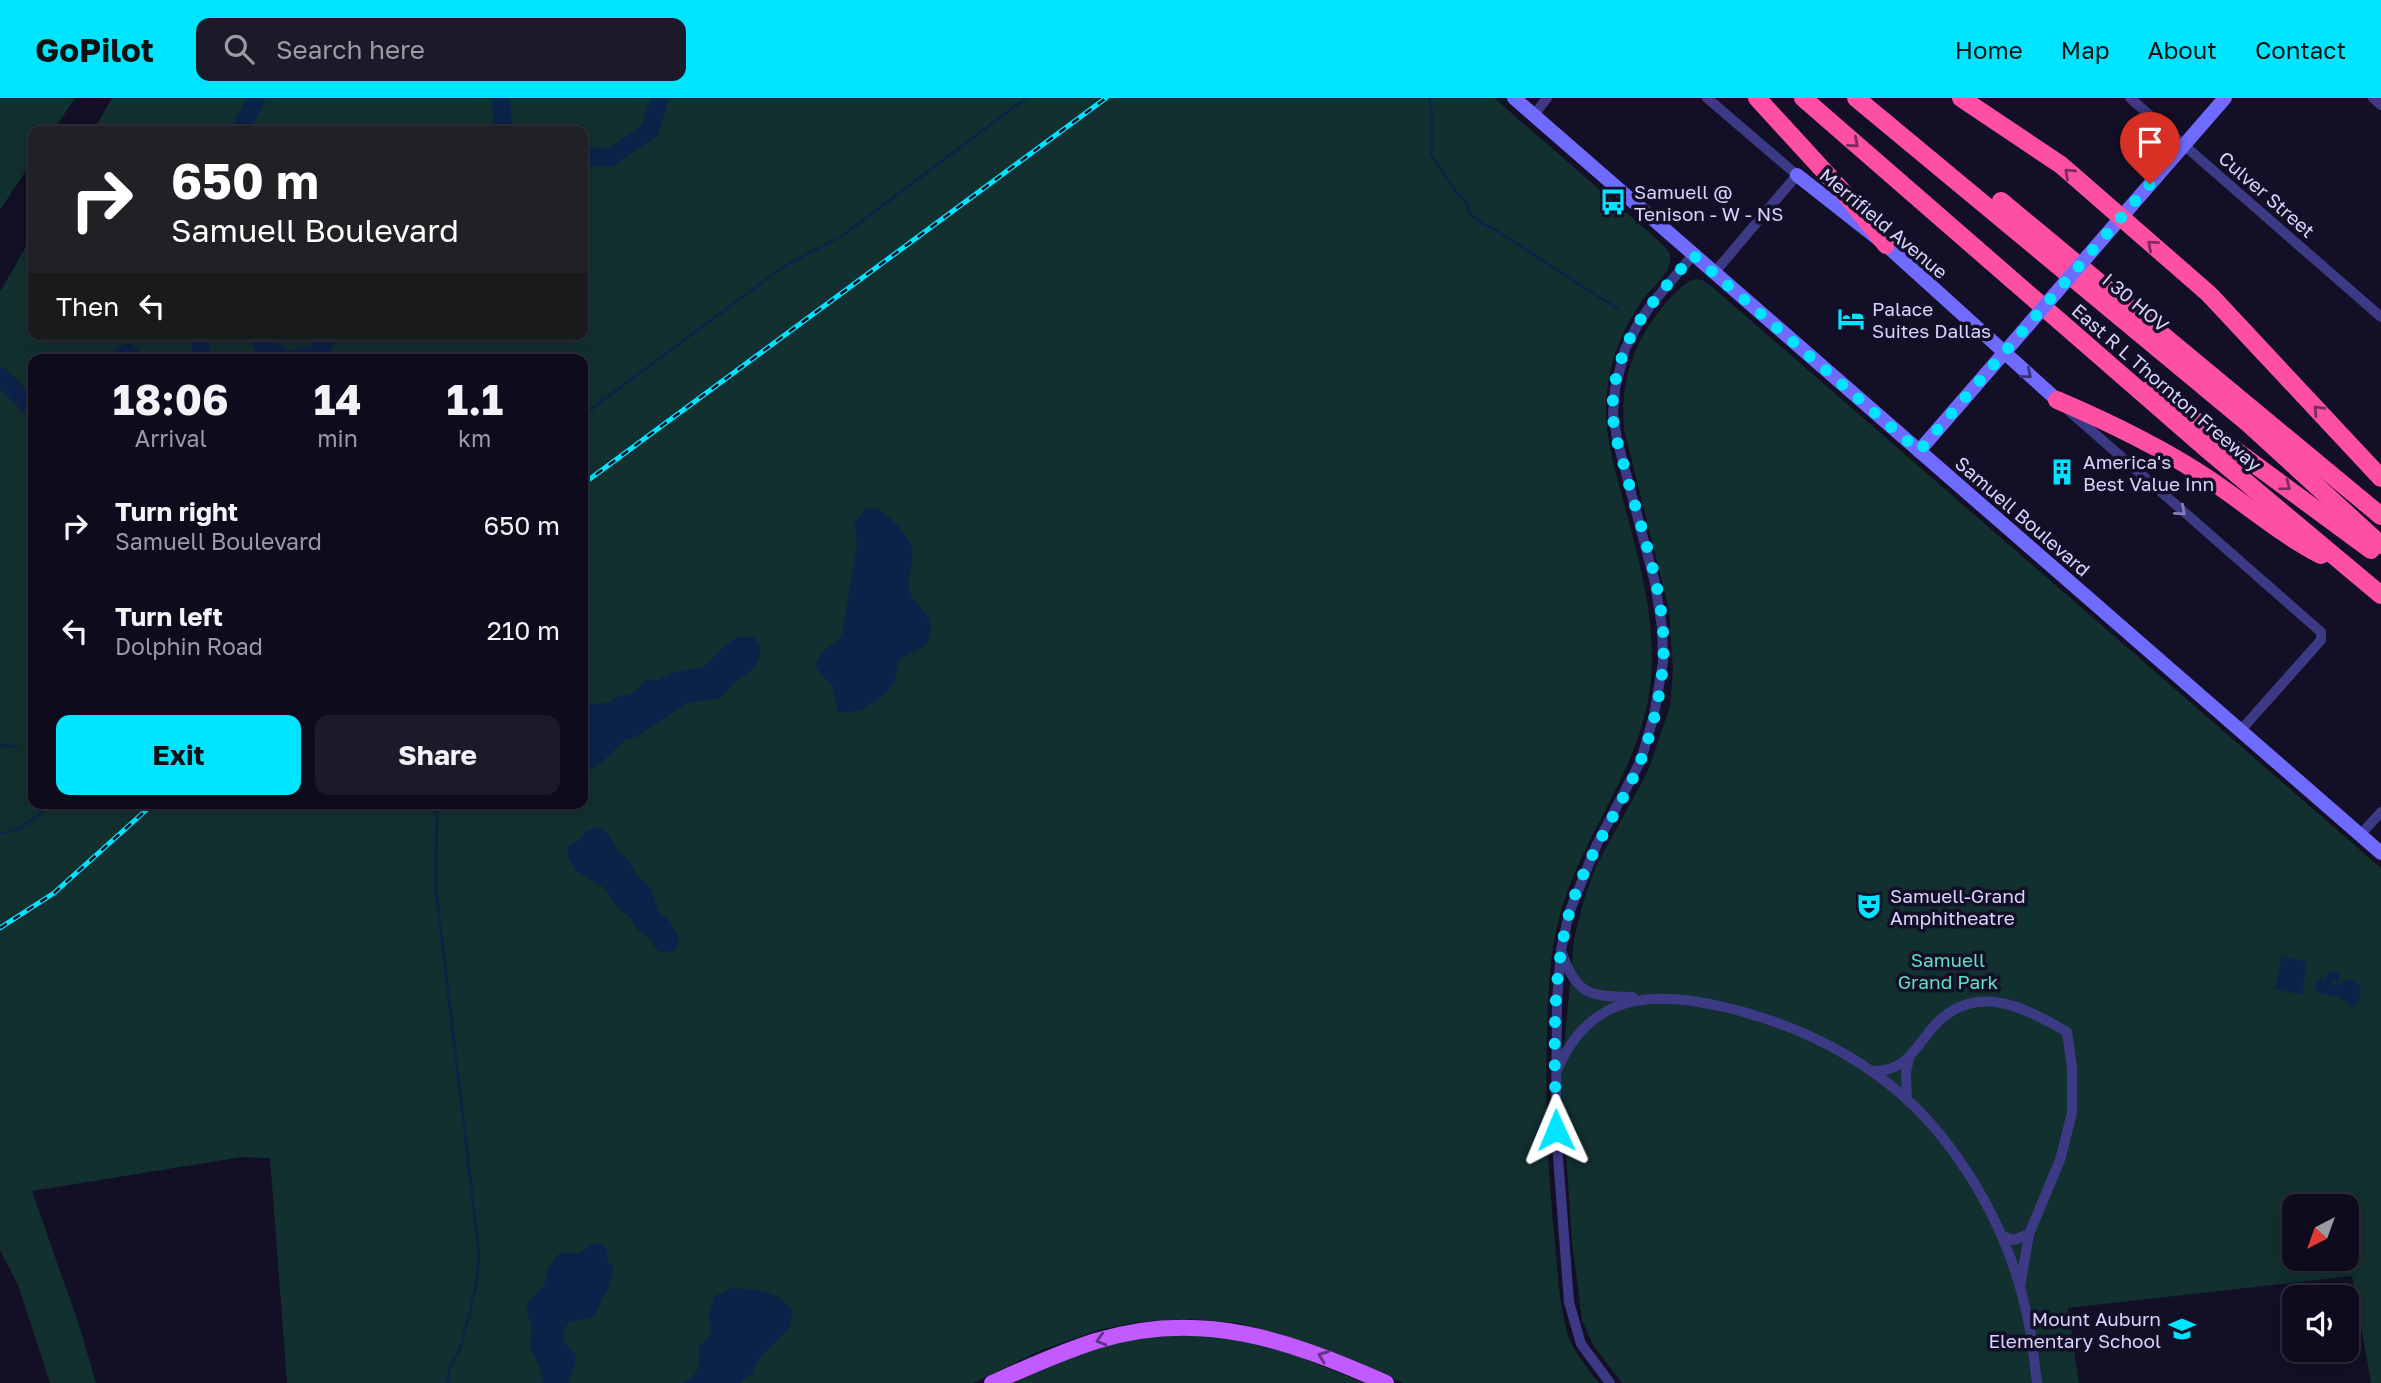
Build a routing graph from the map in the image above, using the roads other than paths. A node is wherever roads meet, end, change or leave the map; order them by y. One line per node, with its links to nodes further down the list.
1 (1514, 98): 13 (main road, Samuell Boulevard)
2 (1547, 98): 13 (street)
3 (1707, 98): 15 (street, Merrifield Avenue)
4 (1757, 98): 17 (highway)
5 (1803, 98): 20 (highway, East R L Thornton Freeway, one-way to 20)
6 (1856, 98): 28 (highway, I 30 HOV)
7 (1875, 98): 23 (highway, East R L Thornton Freeway)
8 (1962, 98): 16 (highway, one-way to 8)
9 (2130, 98): 14 (street, Culver Street)
10 (2225, 98): 14 (main road)
11 (2373, 98): 12 (street)
12 (2381, 105)
13 (1534, 115): 18 (main road, Samuell Boulevard)
14 (2184, 145): 16 (main road); 21 (street, Culver Street)
15 (1797, 175): 17 (main road, Merrifield Avenue); 19 (street)
16 (2120, 218): 22 (main road, bridge); 26 (highway, one-way to 16)
17 (1886, 245): 22 (main road, Merrifield Avenue)
18 (1693, 255): 19 (main road, Samuell Boulevard); 36 (street)
19 (1714, 273): 25 (main road, Samuell Boulevard)
20 (2052, 316): 29 (highway, one-way to 29); 30 (highway, East R L Thornton Freeway)
21 (2381, 317)
22 (2003, 353): 24 (main road, Merrifield Avenue, one-way to 24); 25 (main road)
23 (2194, 360): 27 (highway, East R L Thornton Freeway); 28 (highway)
24 (2057, 400): 30 (highway); 32 (street, Merrifield Avenue, one-way to 32)
25 (1919, 451): 32 (main road, Samuell Boulevard)
26 (2381, 478)
27 (2381, 516)
28 (2381, 544)
29 (2381, 557)
30 (2349, 569): 31 (highway, East R L Thornton Freeway)
31 (2381, 595)
32 (2241, 730): 34 (main road, Samuell Boulevard)
33 (2381, 812): 34 (street)
34 (2360, 835): 35 (main road, Samuell Boulevard)
35 (2381, 853)
36 (1561, 950): 37 (street); 40 (street)
37 (1648, 998): 39 (street); 40 (street)
38 (1909, 1058): 39 (street); 41 (street); 42 (street)
39 (1871, 1071): 41 (street)
40 (1556, 1073): 47 (street)
41 (1907, 1100): 43 (street)
42 (2029, 1234): 43 (street); 44 (street)
43 (2002, 1236): 44 (street)
44 (2020, 1287): 48 (street)
45 (992, 1383): 46 (main road, one-way to 45)
46 (1386, 1383)
47 (1610, 1383)
48 (2037, 1383)

